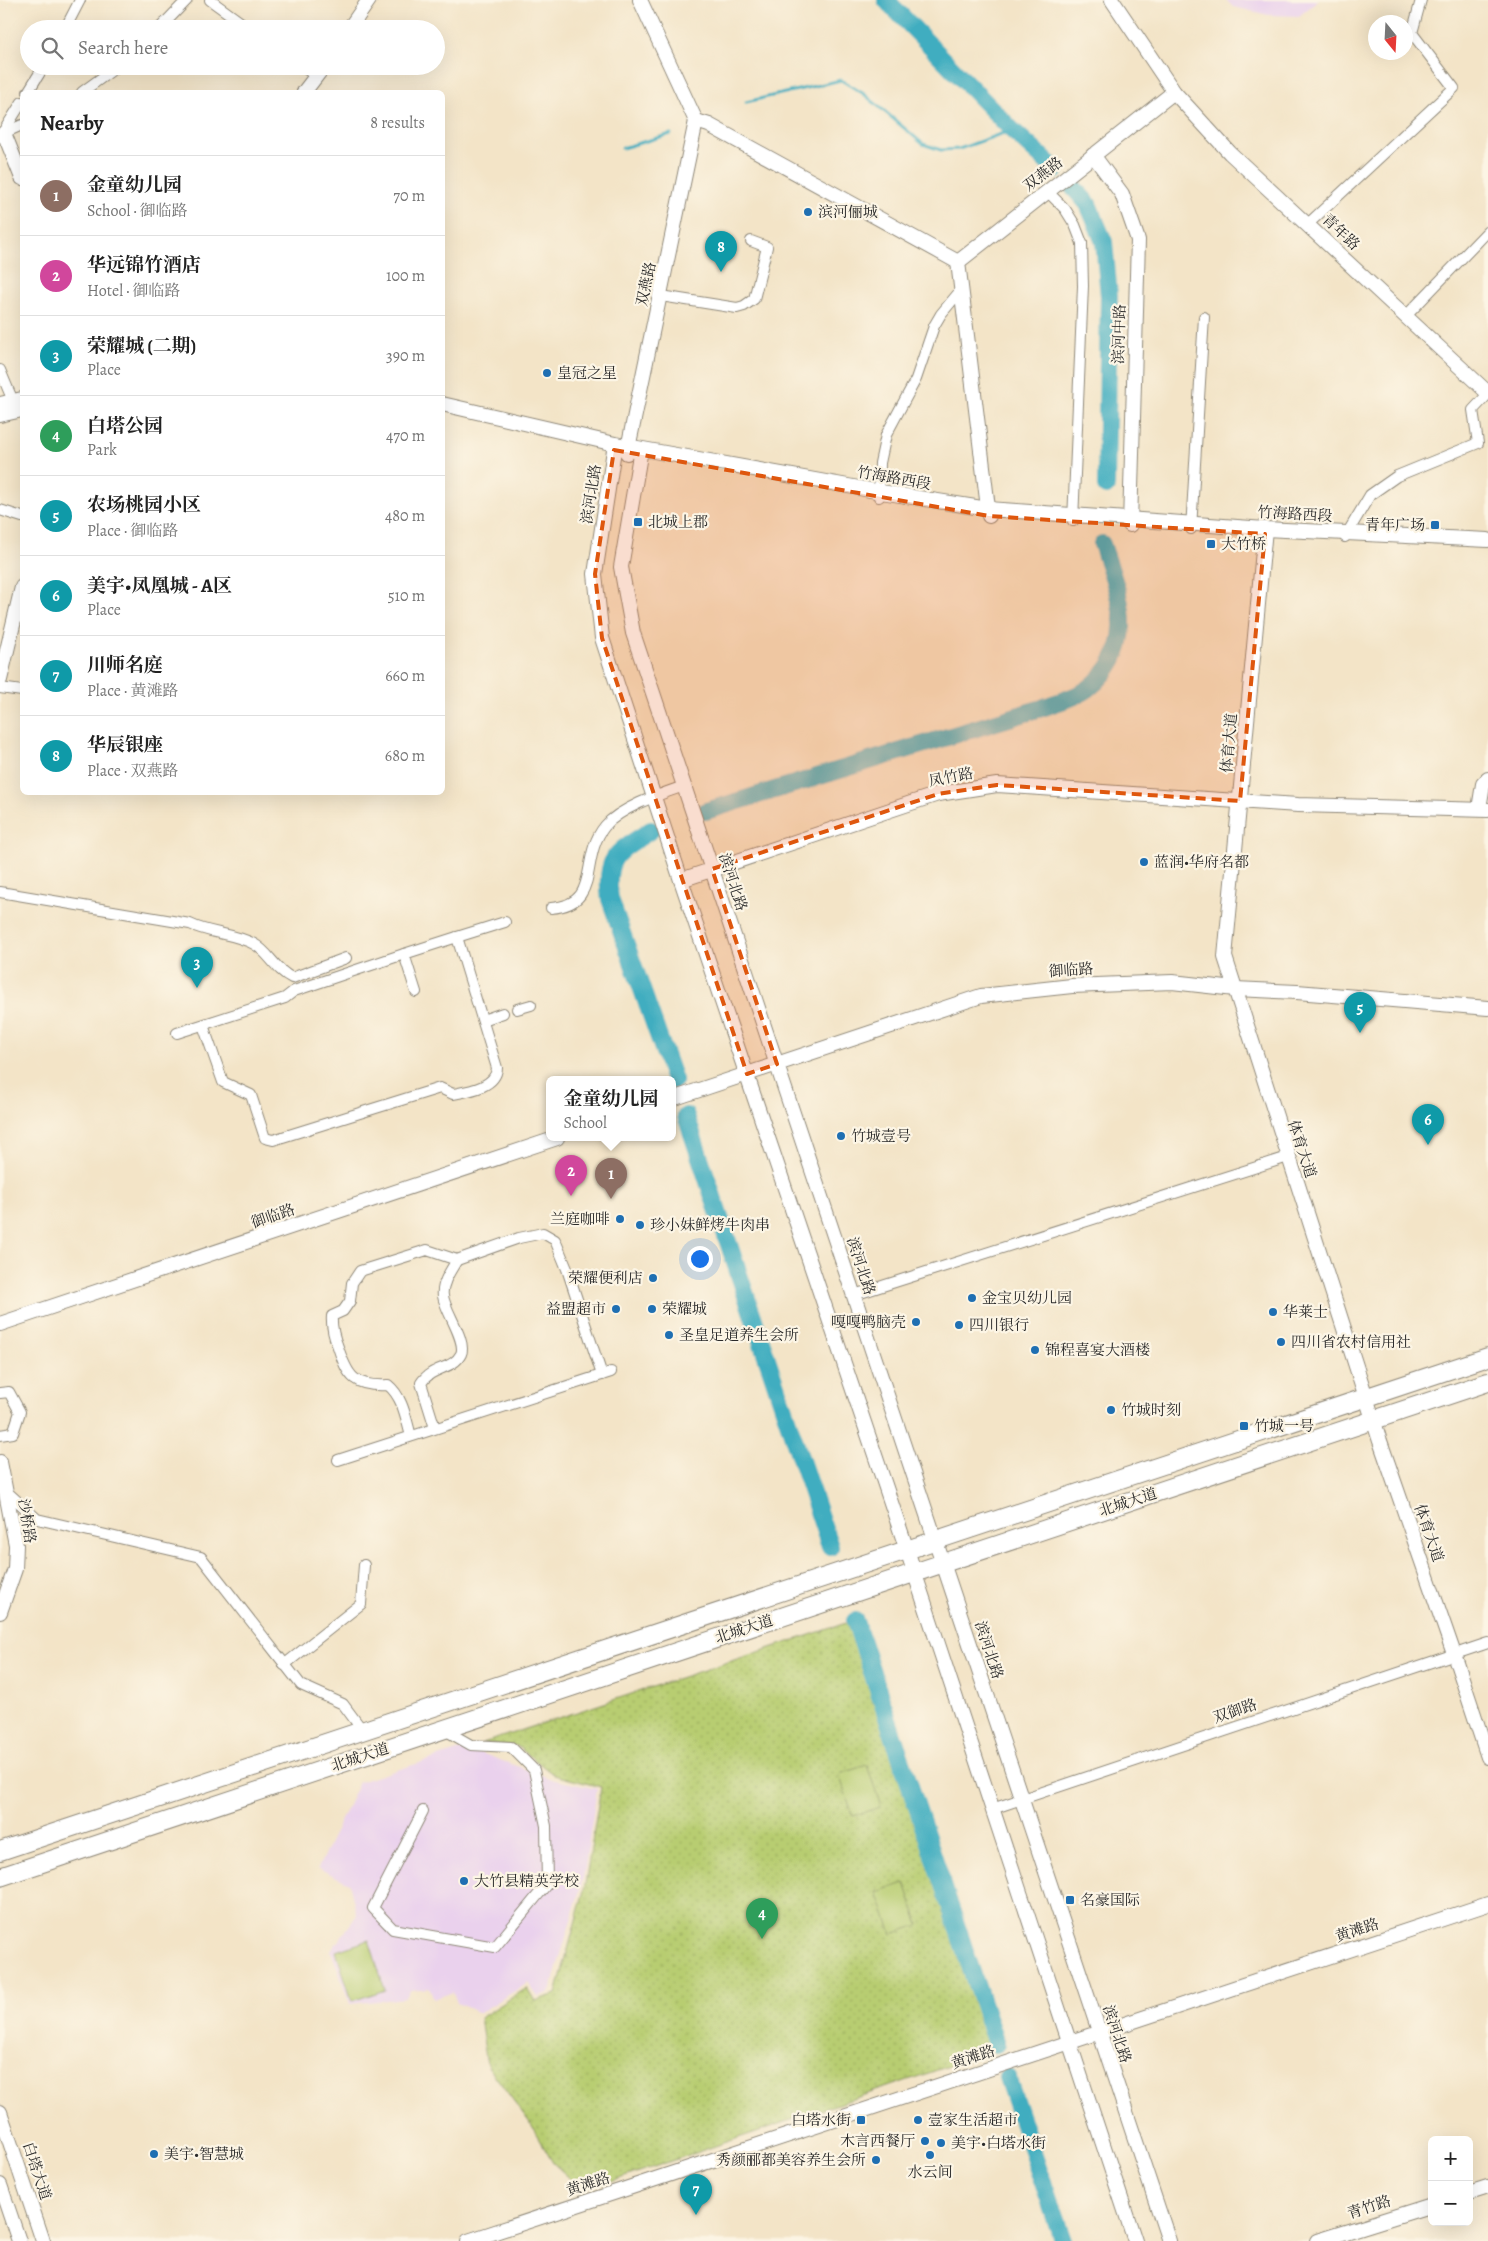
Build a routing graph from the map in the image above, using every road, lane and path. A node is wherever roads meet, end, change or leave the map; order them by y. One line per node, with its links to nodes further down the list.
1 (80, 0): 8 (street)
2 (187, 0): 9 (street)
3 (210, 0): 10 (street)
4 (369, 0): 11 (street)
5 (640, 0): 20 (street)
6 (1112, 0): 18 (street, 青年路)
7 (1421, 0): 26 (street)
8 (70, 20)
9 (168, 20)
10 (238, 20)
11 (355, 20)
12 (38, 75): 15 (street)
13 (106, 75): 16 (street)
14 (317, 75): 17 (street)
15 (29, 90)
16 (85, 90)
17 (306, 90)
18 (1174, 92): 23 (street); 26 (street, 青年路)
19 (20, 105): 22 (street)
20 (696, 121): 29 (street); 31 (street, 双燕路)
21 (20, 126): 22 (street)
22 (2, 135): 24 (street)
23 (1093, 155): 25 (street, 双燕路); 46 (street, 滨河中路)
24 (20, 174)
25 (1047, 191): 29 (street, 双燕路); 45 (street)
26 (1308, 224): 32 (street, 青年路)
27 (1488, 231): 32 (street)
28 (751, 241): 31 (street)
29 (958, 262): 30 (street)
30 (961, 290): 41 (street); 43 (street)
31 (661, 296): 40 (street, 双燕路)
32 (1406, 316): 35 (street, 青年路)
33 (1204, 317): 47 (street)
34 (0, 370): 36 (street)
35 (1488, 394): 49 (street, 竹海路西段)
36 (14, 404): 39 (street)
37 (445, 405): 40 (street, 竹海路西段)
38 (445, 413): 40 (street, 竹海路西段)
39 (0, 415)
40 (628, 451): 41 (street, 竹海路西段); 57 (street, 滨河北路); 58 (street, 滨河北路)
41 (880, 495): 43 (street, 竹海路西段)
42 (0, 510): 44 (street)
43 (989, 512): 45 (street, 竹海路西段)
44 (20, 516)
45 (1073, 518): 46 (street, 竹海路西段)
46 (1130, 522): 47 (street, 竹海路西段)
47 (1191, 527): 48 (street, 竹海路西段)
48 (1265, 531): 49 (street, 竹海路西段); 59 (street, 体育大道)
49 (1346, 535): 50 (street, 竹海路西段); 51 (street, 竹海路西段)
50 (1488, 540)
51 (1488, 546)
52 (20, 595): 53 (street)
53 (0, 680)
54 (0, 688): 55 (street)
55 (20, 691)
56 (1488, 779): 60 (street)
57 (685, 788): 58 (street); 61 (street, 滨河北路)
58 (655, 798): 62 (street, 滨河北路); 64 (street)
59 (1240, 801): 60 (street, 凤竹路); 61 (street, 凤竹路); 69 (street, 体育大道)
60 (1485, 812)
61 (712, 869): 62 (street, 凤竹路); 78 (street, 滨河北路)
62 (681, 880): 79 (street, 滨河北路)
63 (0, 892): 68 (street)
64 (551, 908)
65 (505, 922): 66 (street)
66 (457, 937): 67 (street); 75 (street)
67 (404, 954): 70 (street); 76 (street)
68 (346, 958)
69 (1235, 989): 72 (street, 御临路); 78 (street, 御临路); 82 (street, 体育大道)
70 (416, 992)
71 (530, 1005): 73 (street)
72 (1488, 1008)
73 (517, 1009)
74 (503, 1013): 75 (street)
75 (483, 1020): 76 (street)
76 (203, 1025): 77 (street)
77 (177, 1034)
78 (776, 1064): 79 (street, 御临路); 84 (street, 滨河北路)
79 (747, 1074): 80 (street, 御临路); 98 (street, 滨河北路)
80 (676, 1098)
81 (548, 1141): 85 (street, 御临路)
82 (1288, 1157): 84 (street); 89 (street, 体育大道)
83 (457, 1260): 91 (street); 91 (street); 93 (street)
84 (854, 1295): 97 (street, 滨河北路)
85 (0, 1324)
86 (1488, 1357): 89 (highway, 北城大道)
87 (1488, 1382): 90 (highway, 北城大道)
88 (0, 1393): 92 (street)
89 (1366, 1397): 90 (street, 体育大道); 97 (highway, 北城大道)
90 (1373, 1420): 99 (highway, 北城大道); 104 (street, 体育大道)
91 (435, 1428): 93 (street)
92 (0, 1435)
93 (411, 1436): 94 (street)
94 (338, 1460)
95 (0, 1462): 96 (street, 沙桥路)
96 (6, 1491): 102 (street, 沙桥路); 105 (street)
97 (936, 1540): 98 (highway, 北城大道); 99 (street, 滨河北路)
98 (907, 1550): 101 (street, 滨河北路); 107 (highway, 北城大道)
99 (943, 1563): 101 (highway, 北城大道); 109 (street, 滨河北路)
100 (364, 1565): 105 (street)
101 (915, 1572): 106 (highway, 北城大道); 110 (street, 滨河北路)
102 (0, 1612)
103 (1488, 1643): 104 (street, 双御路)
104 (1454, 1654): 108 (street, 体育大道); 109 (street, 双御路)
105 (284, 1665): 107 (street)
106 (443, 1729): 111 (street); 113 (highway, 北城大道)
107 (363, 1731): 112 (highway, 北城大道)
108 (1488, 1758)
109 (1022, 1799): 110 (street, 双御路); 115 (street, 滨河北路)
110 (992, 1809): 116 (street, 滨河北路)
111 (423, 1811)
112 (0, 1851)
113 (0, 1877)
114 (1488, 1904): 115 (street, 黄滩路)
115 (1099, 2032): 116 (street, 黄滩路); 126 (street, 滨河北路)
116 (1069, 2042): 124 (street, 黄滩路); 125 (street, 滨河北路)
117 (0, 2112): 123 (street, 白塔大道)
118 (0, 2185): 122 (street)
119 (1488, 2187): 120 (street)
120 (1473, 2192)
121 (1428, 2206): 127 (street, 青竹路)
122 (19, 2241)
123 (43, 2241)
124 (468, 2241)
125 (1135, 2241)
126 (1169, 2241)
127 (1317, 2241)

